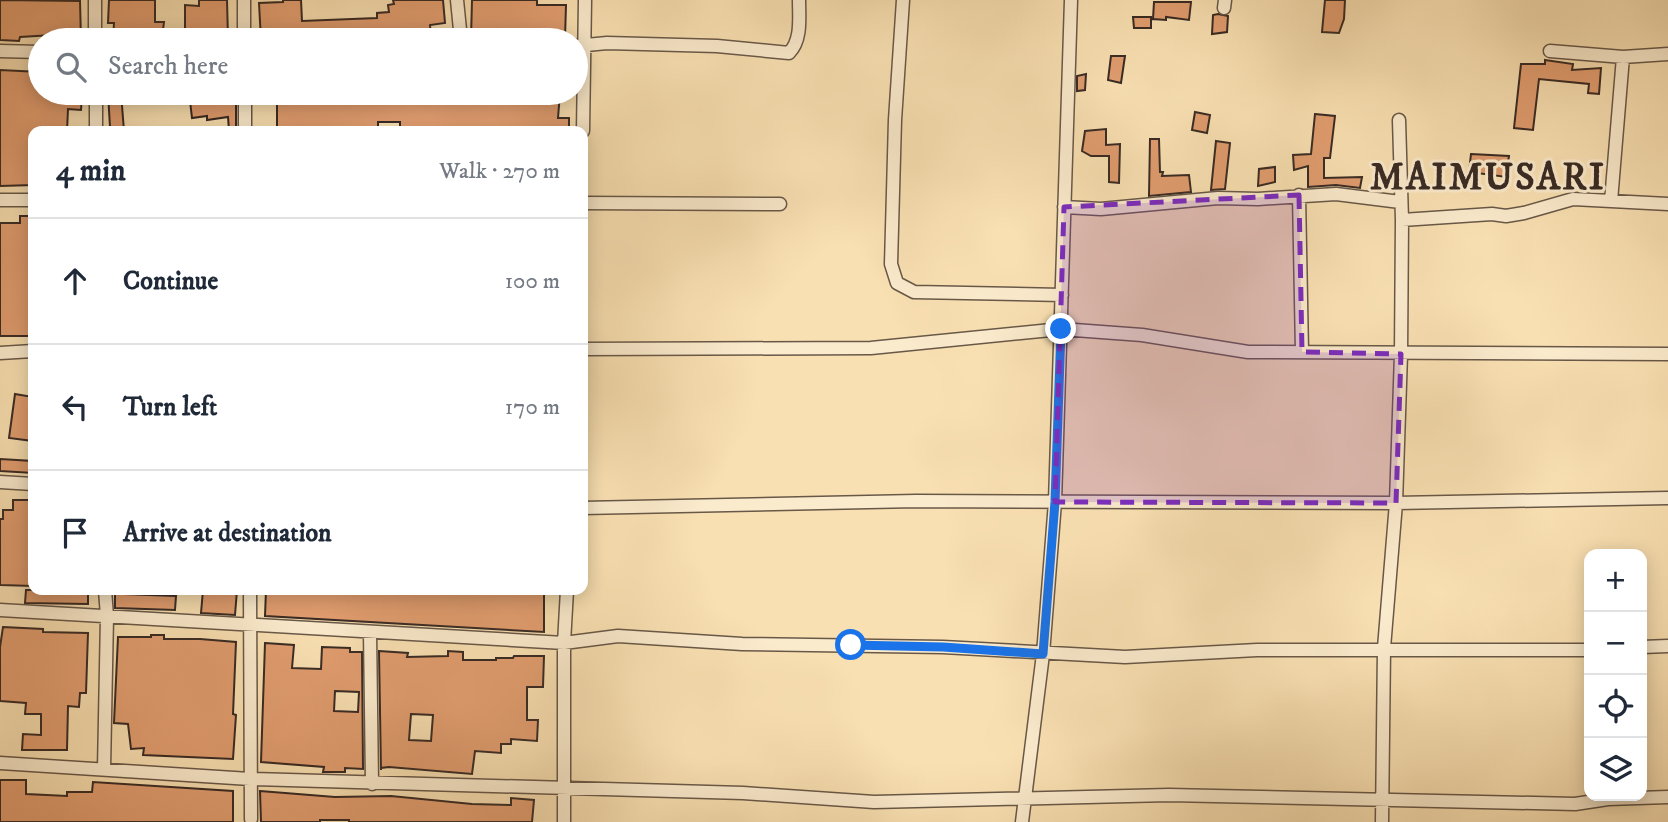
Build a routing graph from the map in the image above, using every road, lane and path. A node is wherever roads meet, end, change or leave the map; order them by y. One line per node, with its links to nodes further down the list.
1 (95, 0): 8 (street)
2 (244, 0): 9 (street)
3 (457, 0): 10 (street)
4 (585, 0): 11 (street)
5 (799, 0): 12 (street)
6 (904, 0): 35 (street)
7 (1071, 0): 33 (street)
8 (95, 28)
9 (244, 28)
10 (460, 28)
11 (582, 28)
12 (588, 45)
13 (0, 51): 15 (street)
14 (1550, 51): 17 (street)
15 (28, 52)
16 (1668, 54): 17 (street)
17 (1623, 57): 28 (street)
18 (96, 105): 22 (street)
19 (244, 105): 23 (street)
20 (582, 105): 24 (street)
21 (1399, 120): 29 (street)
22 (96, 126)
23 (245, 126)
24 (583, 126)
25 (1299, 195): 29 (street); 33 (street); 39 (street)
26 (0, 200): 27 (street)
27 (28, 200)
28 (1611, 201): 32 (street); 34 (street)
29 (1400, 202): 34 (street)
30 (588, 203): 31 (street)
31 (780, 204)
32 (1668, 204)
33 (1064, 207): 35 (street)
34 (1402, 220): 41 (street)
35 (1062, 295): 36 (street)
36 (1061, 329): 37 (street); 39 (street); 46 (street)
37 (588, 348)
38 (28, 351): 40 (street)
39 (1302, 352): 41 (street)
40 (0, 353)
41 (1401, 354): 42 (street); 47 (street)
42 (1668, 354)
43 (0, 481): 44 (street)
44 (28, 484)
45 (1668, 498): 47 (street)
46 (1055, 502): 47 (street); 48 (street); 61 (street)
47 (1396, 503): 59 (street)
48 (588, 508)
49 (105, 595): 53 (street)
50 (250, 595): 54 (street)
51 (567, 595): 56 (street)
52 (0, 610): 53 (street)
53 (107, 616): 54 (street); 63 (street)
54 (251, 627): 55 (street); 64 (street)
55 (370, 632): 56 (street); 65 (street)
56 (564, 643): 61 (street); 66 (street)
57 (1647, 646): 58 (street)
58 (1668, 646)
59 (1384, 648): 60 (street); 61 (street); 68 (street)
60 (1584, 650)
61 (1043, 654): 69 (street)
62 (0, 763): 63 (street)
63 (104, 769): 64 (street)
64 (250, 779): 65 (street); 70 (street)
65 (372, 784): 66 (street)
66 (564, 788): 69 (street); 71 (street)
67 (1668, 797): 68 (street)
68 (1384, 799): 69 (street); 73 (street)
69 (1024, 800): 72 (street)
70 (251, 819)
71 (564, 822)
72 (1022, 822)
73 (1382, 822)

